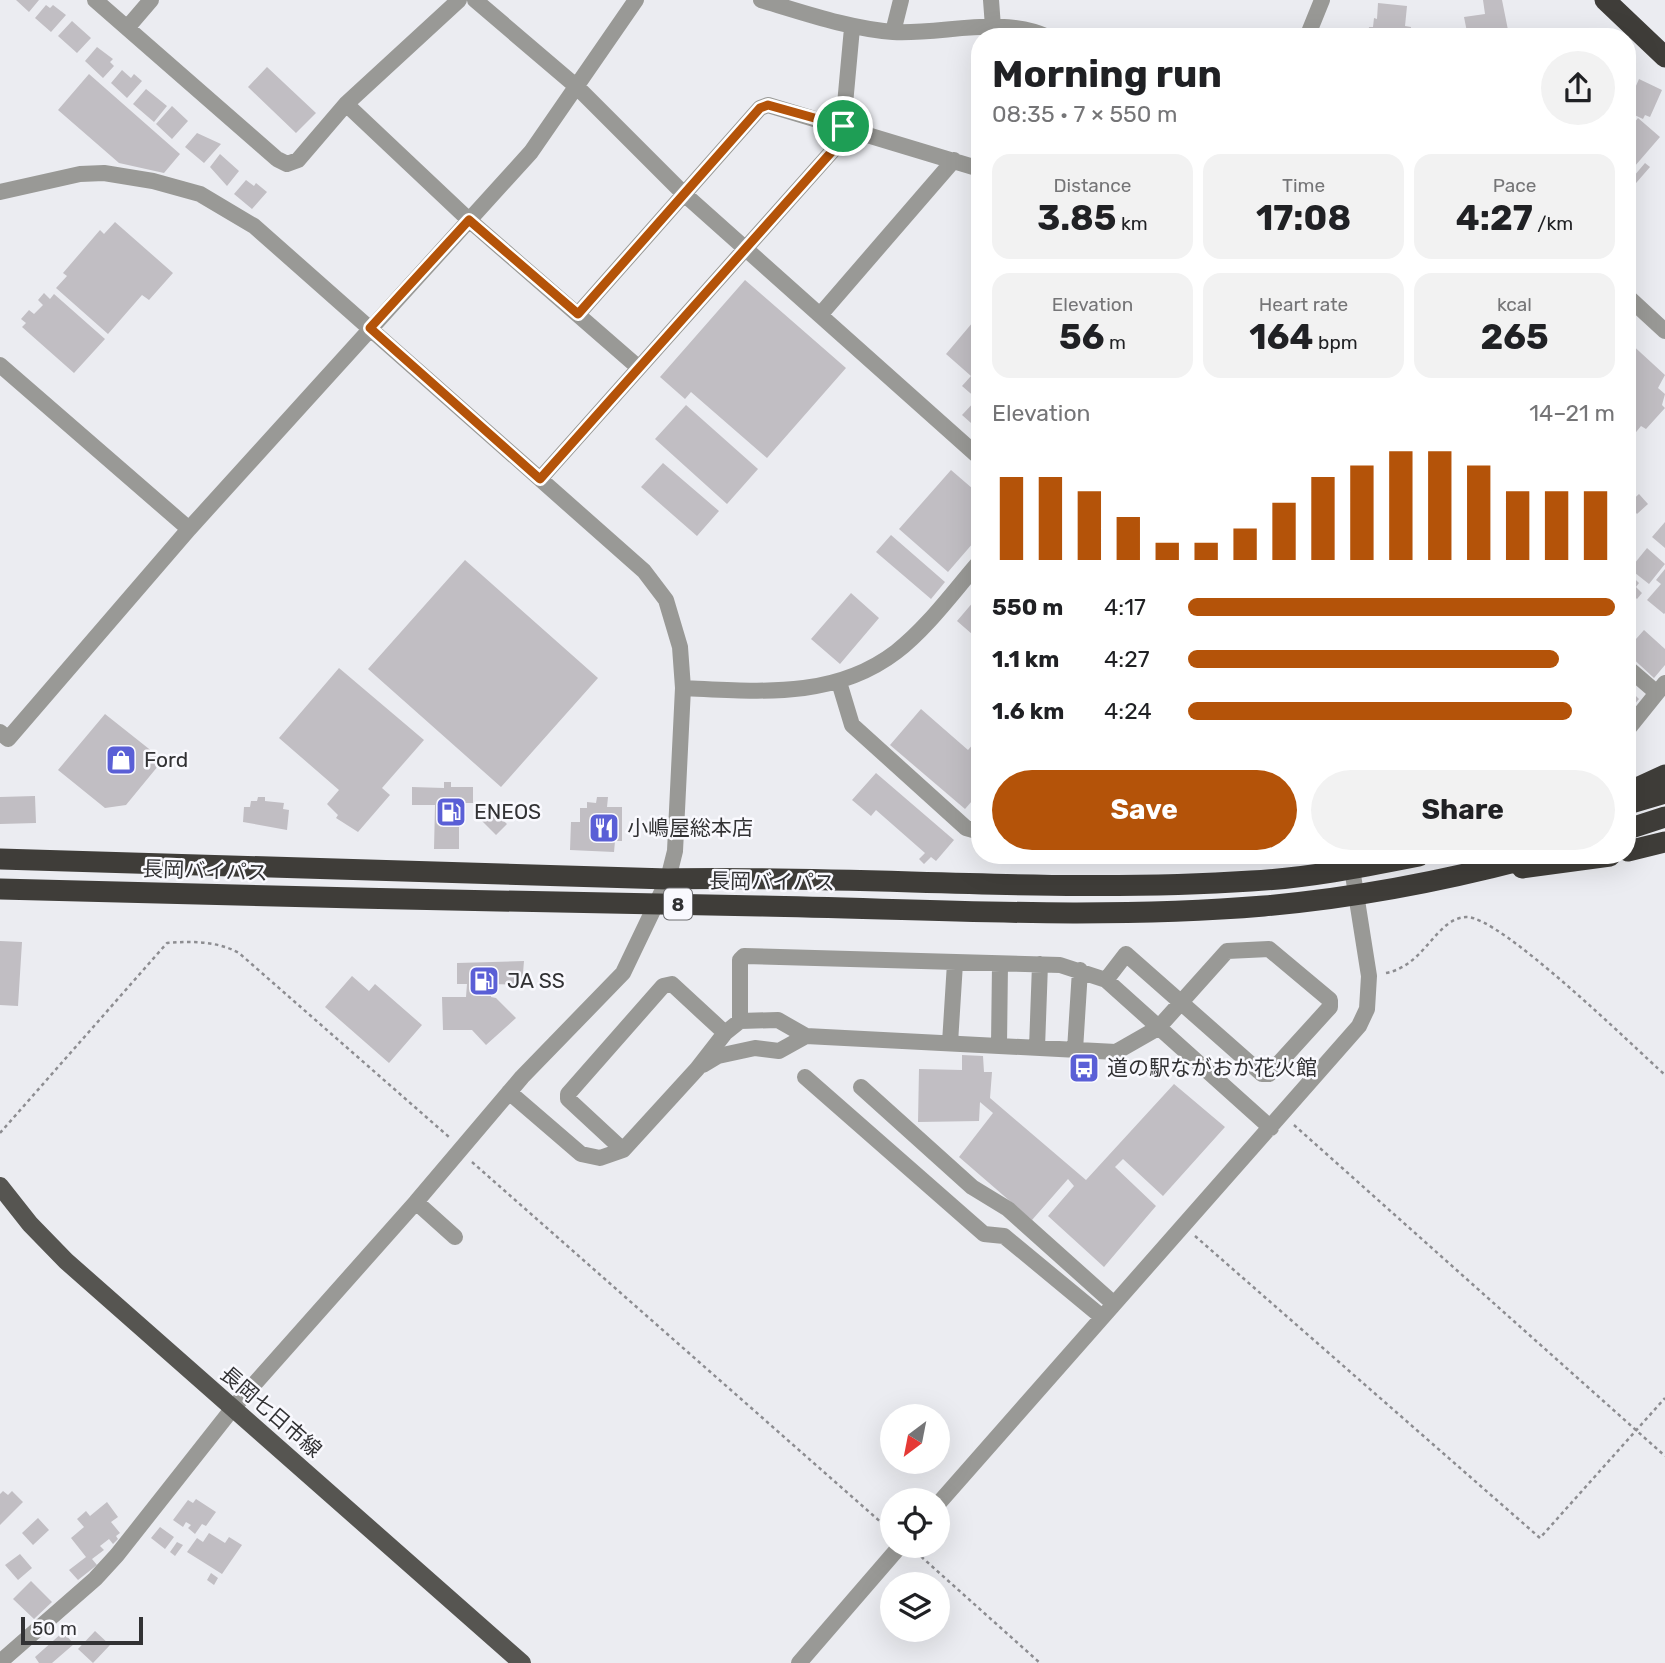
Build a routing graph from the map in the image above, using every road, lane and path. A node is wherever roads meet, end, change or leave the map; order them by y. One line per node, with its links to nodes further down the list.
1 (95, 0): 13 (street)
2 (152, 0): 13 (street)
3 (458, 0): 24 (street)
4 (475, 0): 23 (street)
5 (635, 0): 23 (street)
6 (761, 0): 11 (street)
7 (901, 0): 21 (street)
8 (991, 0): 12 (street)
9 (1322, 0): 17 (street)
10 (1605, 0): 18 (highway)
11 (809, 7): 14 (street)
12 (993, 27): 15 (street); 16 (street)
13 (127, 28): 24 (street)
14 (852, 28): 21 (street); 25 (street)
15 (982, 28)
16 (998, 28)
17 (1311, 28)
18 (1634, 28)
19 (971, 29): 21 (street)
20 (1636, 29): 22 (highway)
21 (893, 32)
22 (1665, 57)
23 (577, 87): 29 (street); 30 (street)
24 (346, 104): 30 (street)
25 (843, 126): 26 (street); 29 (street); 31 (street)
26 (954, 160): 27 (street); 34 (street)
27 (971, 166)
28 (0, 192): 35 (street)
29 (683, 193): 31 (street); 33 (street)
30 (469, 220): 33 (street); 35 (street)
31 (746, 248): 34 (street); 38 (street)
32 (1636, 304): 36 (street)
33 (578, 314): 38 (street)
34 (820, 315): 39 (street)
35 (370, 328): 40 (street); 41 (street)
36 (1665, 331)
37 (0, 365): 41 (street)
38 (639, 369): 40 (street)
39 (971, 450)
40 (540, 479): 45 (street)
41 (189, 529): 48 (street)
42 (971, 571): 44 (street)
43 (1636, 673): 46 (street)
44 (839, 682): 45 (street); 55 (street)
45 (683, 688): 64 (street)
46 (1661, 688): 47 (street)
47 (1636, 719)
48 (0, 732)
49 (1665, 775): 50 (highway)
50 (1636, 788)
51 (1665, 793): 52 (highway)
52 (1636, 802)
53 (1665, 817): 54 (highway)
54 (1636, 826)
55 (971, 829)
56 (1665, 842): 57 (highway)
57 (1636, 849)
58 (0, 859): 64 (highway, 長岡バイパス / 8)
59 (1341, 864): 64 (highway, 長岡バイパス / 8)
60 (1352, 864): 66 (street)
61 (1509, 864): 63 (highway, 長岡バイパス / 8)
62 (1549, 864): 63 (highway)
63 (1472, 874): 66 (highway, 長岡バイパス / 8)
64 (668, 879): 67 (street)
65 (0, 890): 67 (highway, 長岡バイパス / 8)
66 (1356, 893): 67 (highway, 長岡バイパス / 8); 72 (street)
67 (657, 904): 87 (street)
68 (955, 963): 69 (street); 75 (street); 79 (street)
69 (1000, 964): 70 (street); 80 (street)
70 (1040, 964): 71 (street); 81 (street)
71 (1080, 970): 73 (street); 82 (street)
72 (1369, 976): 84 (path); 88 (street)
73 (1106, 980): 74 (street); 76 (street)
74 (1181, 1003): 74 (street); 76 (street)
75 (740, 1021): 77 (street); 78 (street)
76 (1158, 1028): 82 (street); 89 (street)
77 (725, 1033): 83 (street); 91 (street)
78 (806, 1036): 79 (street); 83 (street)
79 (950, 1043): 80 (street)
80 (999, 1045): 81 (street)
81 (1037, 1048): 82 (street)
82 (1075, 1050)
83 (697, 1069): 91 (street)
84 (1665, 1074)
85 (805, 1077): 98 (street)
86 (861, 1087): 97 (street)
87 (509, 1092): 91 (street); 92 (street)
88 (1283, 1115): 89 (street); 101 (path)
89 (1271, 1128): 95 (street)
90 (0, 1133): 92 (path)
91 (623, 1150)
92 (459, 1151): 94 (street); 104 (path)
93 (0, 1186): 100 (main road, 長岡七日市線)
94 (416, 1202): 96 (street); 100 (street)
95 (1184, 1226): 97 (street); 101 (path)
96 (455, 1237)
97 (1114, 1304): 98 (street)
98 (1102, 1317): 103 (street)
99 (1665, 1398): 101 (path)
100 (233, 1408): 107 (street); 108 (main road, 長岡七日市線)
101 (1636, 1430): 102 (path)
102 (1665, 1456)
103 (950, 1490)
104 (880, 1521)
105 (890, 1558): 109 (street)
106 (923, 1558): 110 (path)
107 (1, 1661)
108 (522, 1663)
109 (799, 1663)
110 (1040, 1663)

